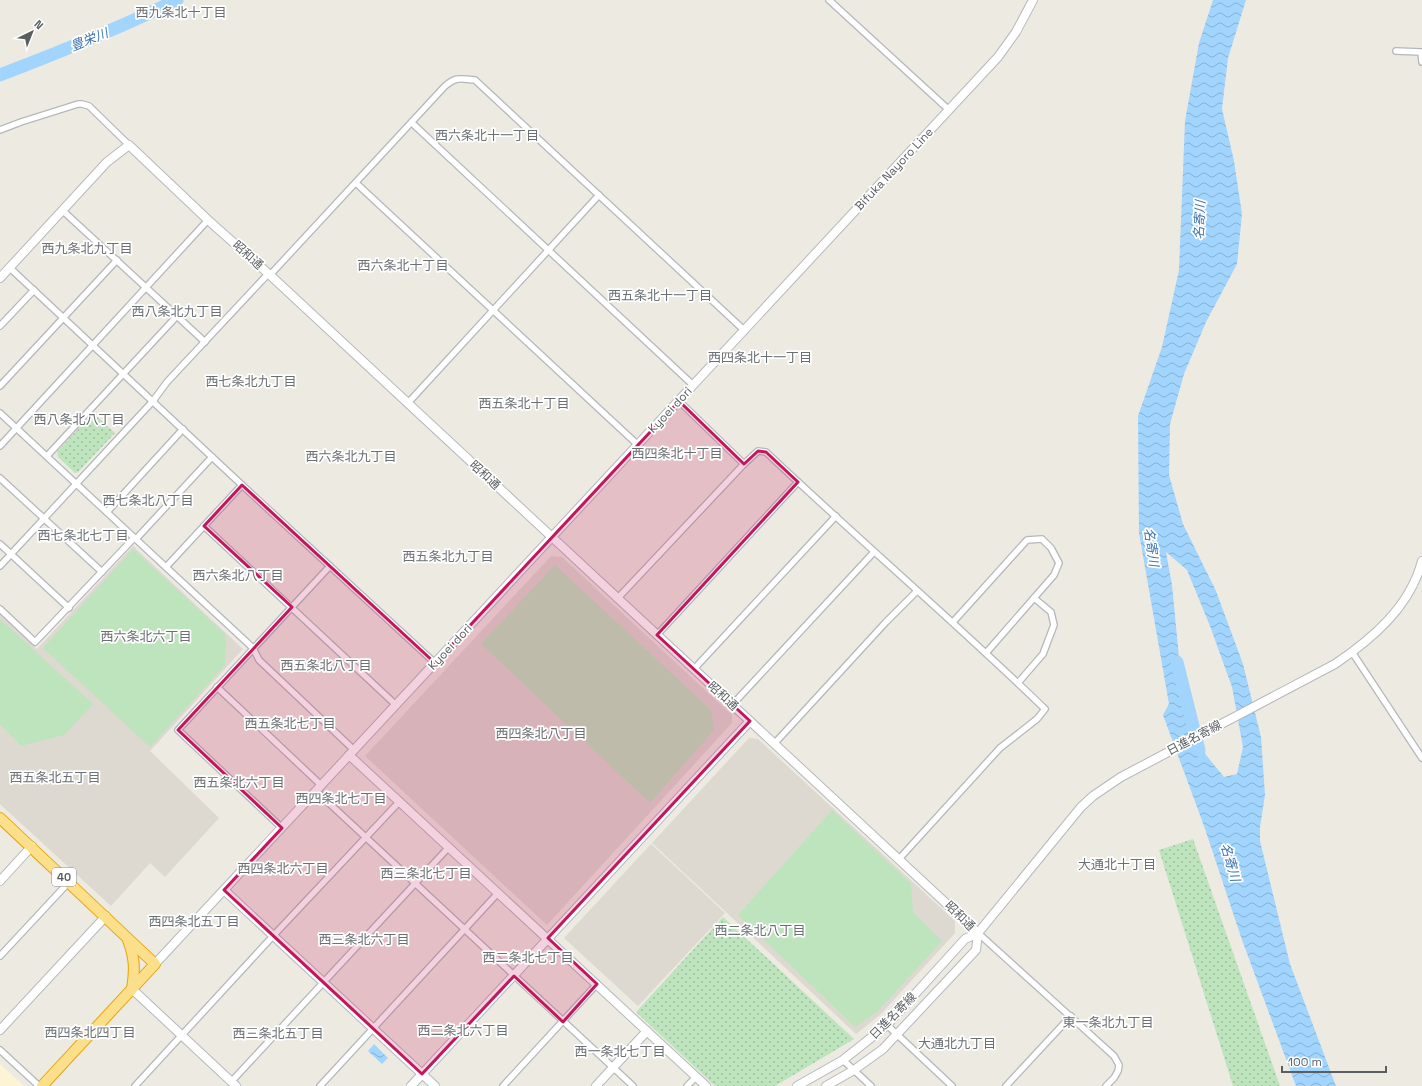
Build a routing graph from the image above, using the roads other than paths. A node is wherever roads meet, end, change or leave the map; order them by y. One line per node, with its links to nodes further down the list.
1 (829, 0): 5 (street)
2 (1034, 0): 5 (street, Bifuka Nayoro Line)
3 (1396, 51): 4 (street)
4 (1422, 62)
5 (949, 110): 24 (street, Bifuka Nayoro Line)
6 (412, 123): 9 (street); 10 (street); 13 (street)
7 (0, 130): 8 (street)
8 (129, 145): 11 (street); 12 (street, 昭和通)
9 (356, 184): 16 (street); 20 (street)
10 (599, 195): 13 (street); 24 (street)
11 (62, 210): 14 (street); 15 (street)
12 (208, 220): 16 (street, 昭和通); 18 (street)
13 (548, 250): 20 (street); 28 (street)
14 (117, 260): 18 (street); 22 (street)
15 (10, 268): 17 (street); 19 (street)
16 (269, 274): 25 (street); 32 (street, 昭和通)
17 (0, 278)
18 (146, 287): 21 (street); 26 (street)
19 (34, 290): 22 (street); 23 (street)
20 (492, 310): 32 (street); 36 (street)
21 (177, 316): 25 (street); 27 (street)
22 (64, 318): 26 (street); 29 (street)
23 (0, 326)
24 (745, 331): 28 (street, Kyoei dori)
25 (205, 342): 30 (street)
26 (93, 346): 27 (street); 34 (street)
27 (123, 374): 30 (street); 38 (street)
28 (693, 385): 31 (street, Kyoei dori)
29 (0, 386)
30 (153, 401): 35 (street); 43 (street)
31 (679, 401): 36 (street, Kyoei dori); 40 (street)
32 (408, 403): 49 (street, 昭和通)
33 (0, 413): 34 (street)
34 (16, 428): 37 (street); 38 (street)
35 (183, 429): 39 (street); 45 (street)
36 (638, 445): 49 (street, Kyoei dori)
37 (0, 446)
38 (47, 456): 43 (street)
39 (212, 457): 44 (street); 50 (street)
40 (744, 464): 42 (street); 61 (street)
41 (0, 478): 47 (street)
42 (798, 482): 46 (street); 66 (street)
43 (76, 484): 45 (street); 47 (street)
44 (242, 485): 48 (street); 56 (street)
45 (107, 512): 50 (street)
46 (836, 516): 52 (street); 71 (street)
47 (44, 518): 53 (street); 58 (street)
48 (204, 526): 57 (street); 62 (street)
49 (552, 537): 61 (street, 昭和通); 70 (street, Kyoei dori)
50 (135, 538): 57 (street); 58 (street)
51 (0, 544): 53 (street)
52 (874, 552): 59 (street); 75 (street)
53 (12, 554): 55 (street); 63 (street)
54 (1422, 564): 68 (street, 日進名寄線)
55 (0, 566)
56 (330, 566): 62 (street); 70 (street)
57 (166, 567): 67 (street)
58 (102, 572): 63 (street)
59 (918, 591): 65 (street); 77 (street)
60 (1034, 598): 65 (street); 69 (street); 72 (street)
61 (617, 599): 66 (street, 昭和通)
62 (292, 607): 67 (street); 74 (street)
63 (69, 608): 64 (street)
64 (0, 609)
65 (953, 622): 69 (street)
66 (657, 635): 71 (street, 昭和通)
67 (253, 648): 73 (street); 78 (street)
68 (1352, 652): 79 (street); 95 (street, 日進名寄線)
69 (986, 653): 72 (street)
70 (435, 663): 74 (street, Kyoei dori)
71 (694, 669): 75 (street, 昭和通)
72 (1018, 683): 87 (street)
73 (217, 687): 80 (street); 83 (street)
74 (396, 705): 78 (street, Kyoei dori)
75 (732, 705): 76 (street, 昭和通)
76 (750, 721): 77 (street, 昭和通); 98 (street)
77 (774, 744): 87 (street, 昭和通)
78 (352, 752): 80 (street, Kyoei dori); 81 (street)
79 (1422, 758)
80 (319, 788): 83 (street, Kyoei dori); 84 (street)
81 (400, 801): 84 (street); 86 (street)
82 (0, 818): 85 (highway, 40)
83 (282, 828): 91 (street, Kyoei dori)
84 (367, 838): 90 (street); 96 (street)
85 (32, 846): 88 (street); 89 (highway, 40)
86 (449, 847): 90 (street); 92 (street)
87 (899, 859): 95 (street, 昭和通)
88 (0, 881)
89 (69, 881): 93 (highway, 40); 99 (street)
90 (415, 883): 94 (street); 102 (street)
91 (224, 890): 96 (street); 100 (street, Kyoei dori)
92 (498, 893): 94 (street); 98 (street)
93 (106, 916): 97 (highway, 40); 109 (street)
94 (464, 929): 101 (street); 108 (street)
95 (978, 933): 105 (street); 107 (street, 日進名寄線); 111 (street, 日進名寄線)
96 (273, 936): 102 (street); 112 (street)
97 (128, 938): 100 (highway, 40); 104 (highway)
98 (548, 938): 101 (street); 103 (street)
99 (0, 956)
100 (155, 964): 104 (highway)
101 (514, 976): 106 (street); 117 (street)
102 (324, 983): 108 (street); 119 (street)
103 (597, 984): 106 (street); 110 (street)
104 (132, 989): 112 (street); 121 (highway)
105 (1071, 1016): 135 (street); 136 (street)
106 (563, 1022): 115 (street); 126 (street)
107 (886, 1025): 111 (street); 114 (street, 日進名寄線)
108 (373, 1029): 117 (street); 123 (street)
109 (0, 1030)
110 (647, 1031): 115 (street); 118 (street)
111 (896, 1035): 116 (street, 日進名寄線); 134 (street)
112 (182, 1036): 119 (street); 122 (street)
113 (0, 1050): 120 (street)
114 (843, 1060): 116 (street); 131 (street, 日進名寄線)
115 (613, 1068): 127 (street); 128 (street)
116 (854, 1070): 132 (street, 日進名寄線); 133 (street)
117 (422, 1074): 124 (street); 125 (street)
118 (696, 1077): 129 (street); 130 (street)
119 (232, 1084)
120 (39, 1086)
121 (42, 1086)
122 (135, 1086)
123 (320, 1086)
124 (411, 1086)
125 (435, 1086)
126 (503, 1086)
127 (596, 1086)
128 (633, 1086)
129 (687, 1086)
130 (706, 1086)
131 (797, 1086)
132 (826, 1086)
133 (872, 1086)
134 (952, 1086)
135 (1006, 1086)
136 (1106, 1086)

